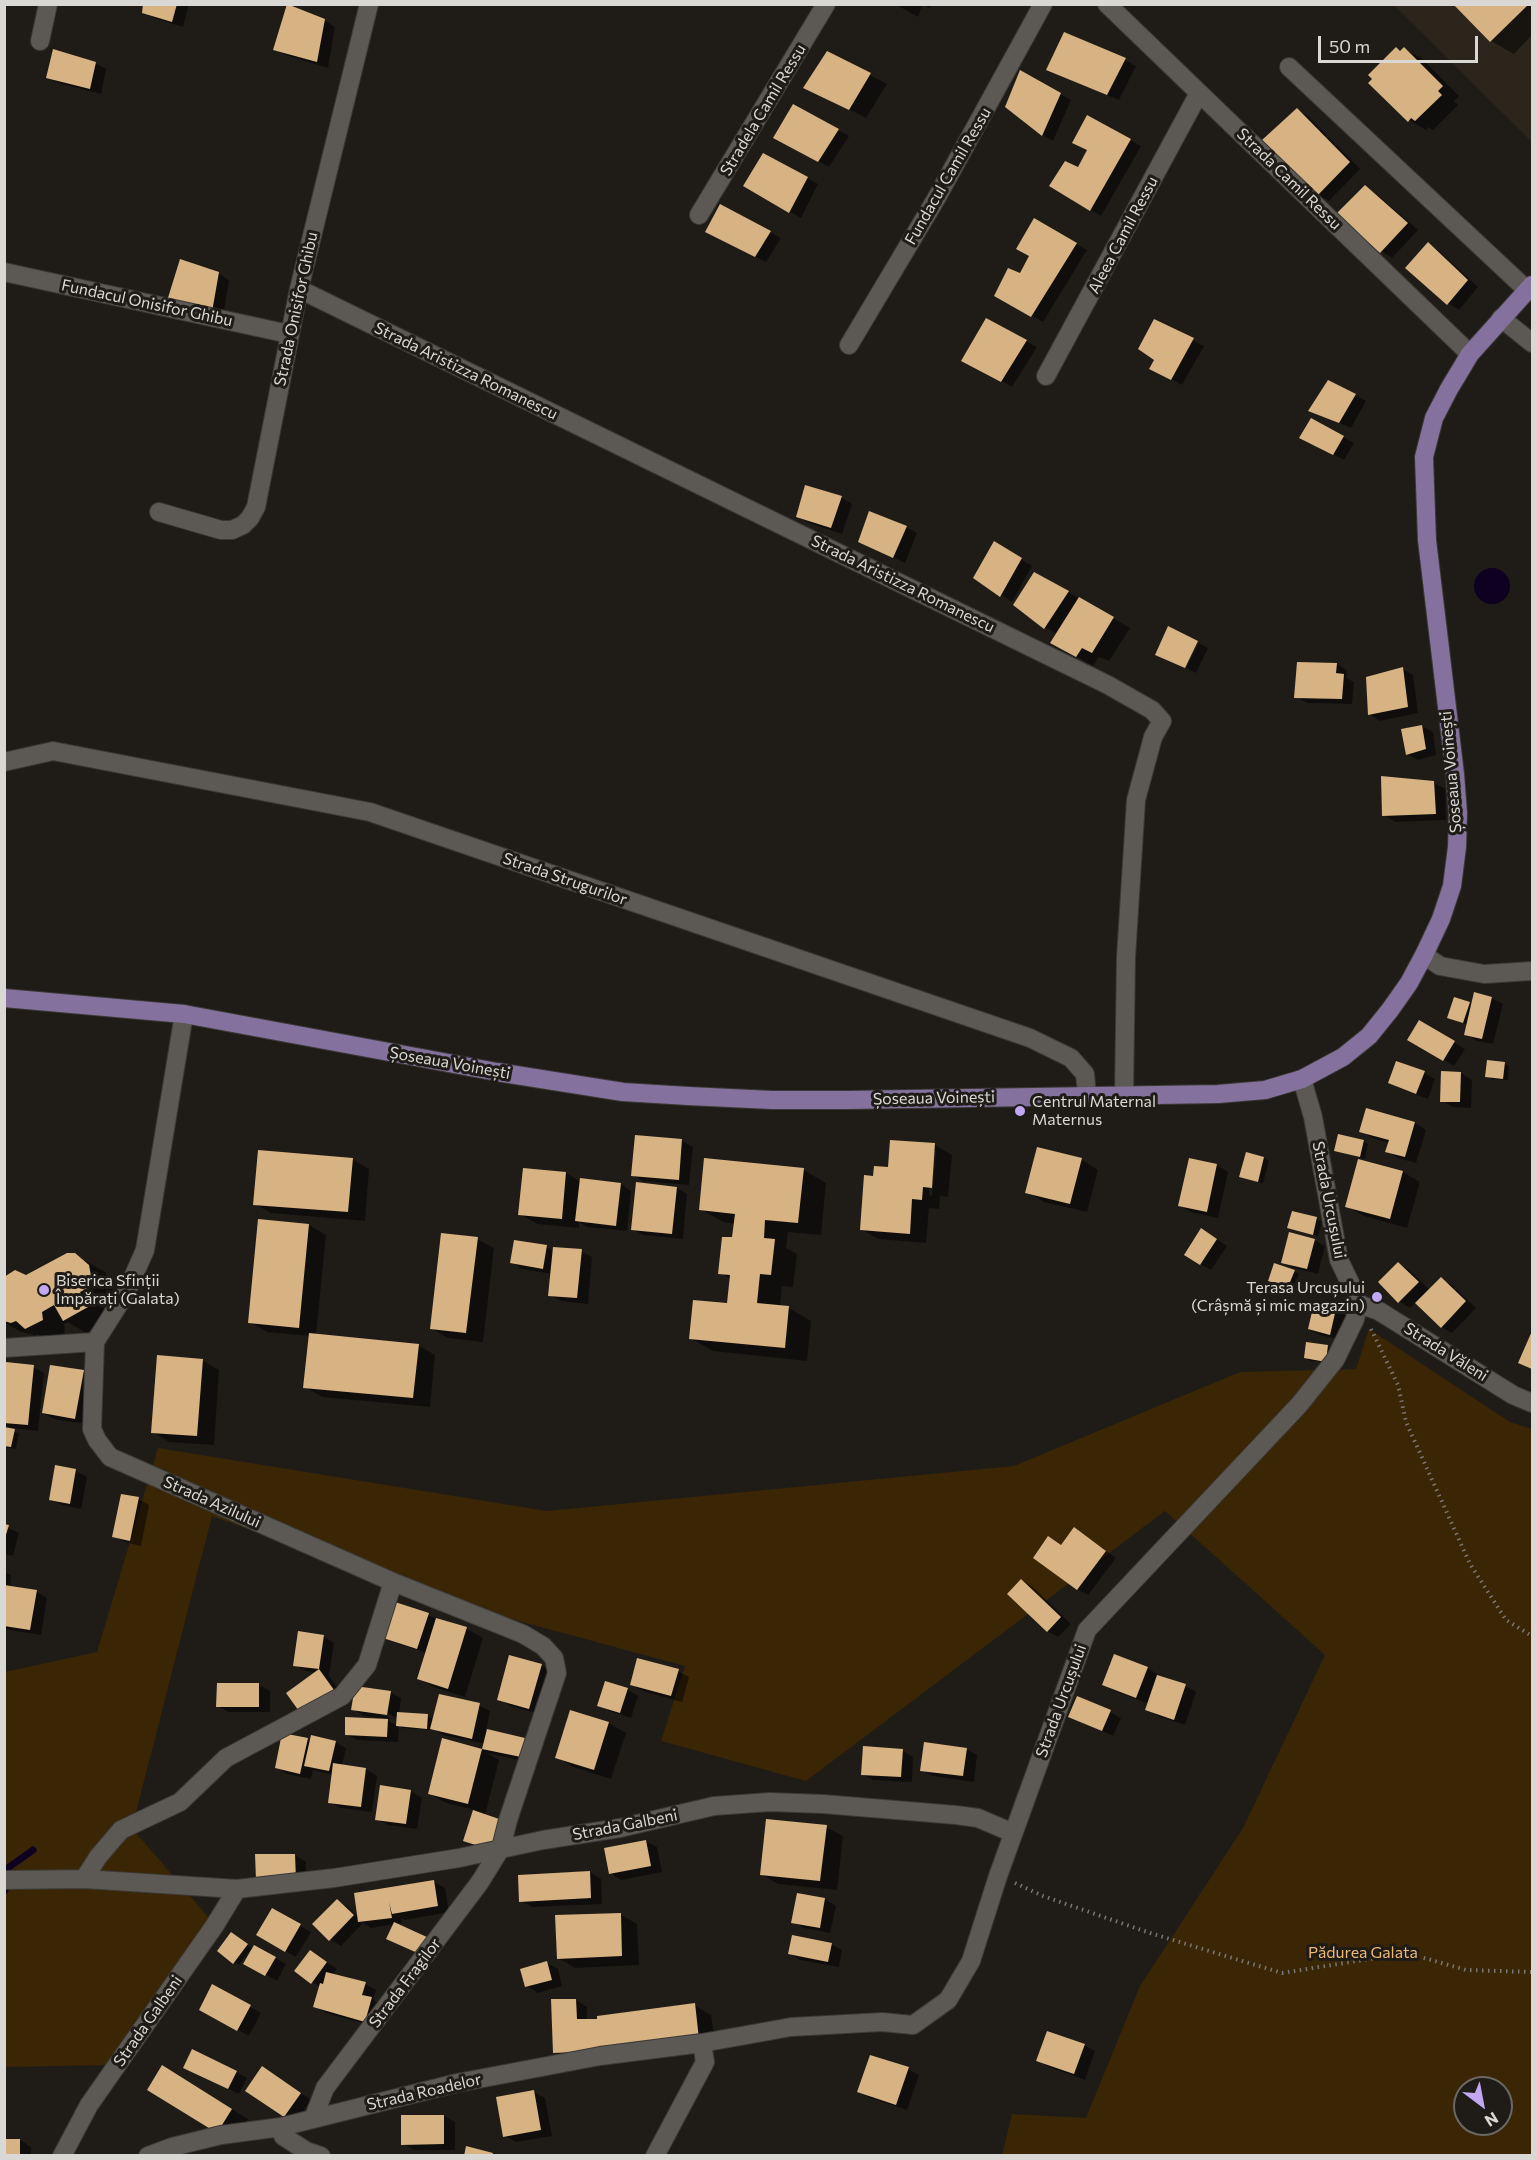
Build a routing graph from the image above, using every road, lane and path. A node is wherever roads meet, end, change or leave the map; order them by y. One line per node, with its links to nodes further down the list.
1 (48, 4): 6 (street)
2 (369, 4): 12 (street, Strada Onisifor Ghibu)
3 (826, 4): 9 (street, Stradela Camil Ressu)
4 (1043, 4): 16 (street, Fundacul Camil Ressu)
5 (1107, 4): 8 (street, Strada Camil Ressu)
6 (40, 41)
7 (1289, 67): 11 (street)
8 (1199, 93): 17 (street, Strada Camil Ressu); 18 (street, Aleea Camil Ressu)
9 (699, 215)
10 (4, 272): 14 (street, Fundacul Onisifor Ghibu)
11 (1530, 287): 13 (main road, Șoseaua Voinești)
12 (299, 289): 14 (street, Strada Onisifor Ghibu); 27 (street, Strada Aristizza Romanescu)
13 (1501, 318): 15 (street); 17 (main road, Șoseaua Voinești)
14 (289, 334): 19 (street, Strada Onisifor Ghibu)
15 (1533, 343)
16 (849, 345)
17 (1470, 354): 21 (main road, Șoseaua Voinești)
18 (1046, 376)
19 (159, 512)
20 (4, 762): 26 (street, Strada Strugurilor)
21 (1424, 955): 22 (street); 25 (main road, Șoseaua Voinești)
22 (1533, 970)
23 (4, 998): 24 (main road, Șoseaua Voinești)
24 (184, 1014): 26 (main road, Șoseaua Voinești); 29 (street)
25 (1302, 1079): 27 (main road, Șoseaua Voinești); 28 (street, Strada Urcușului)
26 (1087, 1095): 27 (main road, Șoseaua Voinești)
27 (1124, 1095)
28 (1358, 1304): 31 (street, Strada Văleni); 33 (path); 34 (street, Strada Urcușului)
29 (95, 1342): 30 (street); 32 (street, Strada Azilului)
30 (4, 1348)
31 (1533, 1403)
32 (393, 1582): 35 (street, Strada Azilului); 37 (street)
33 (1533, 1636)
34 (1013, 1833): 35 (street, Strada Galbeni); 36 (street, Strada Urcușului)
35 (501, 1848): 39 (street, Strada Galbeni); 42 (street, Strada Fragilor)
36 (998, 1876): 40 (path); 41 (street, Strada Urcușului)
37 (84, 1879): 38 (street, Strada Galbeni); 39 (street, Strada Galbeni)
38 (4, 1880)
39 (237, 1889): 44 (street, Strada Galbeni)
40 (1533, 1972)
41 (702, 2043): 42 (street, Strada Roadelor); 47 (street)
42 (313, 2119): 43 (street, Strada Roadelor)
43 (281, 2127): 45 (street, Strada Roadelor); 46 (street)
44 (62, 2156)
45 (148, 2156)
46 (321, 2156)
47 (655, 2156)

